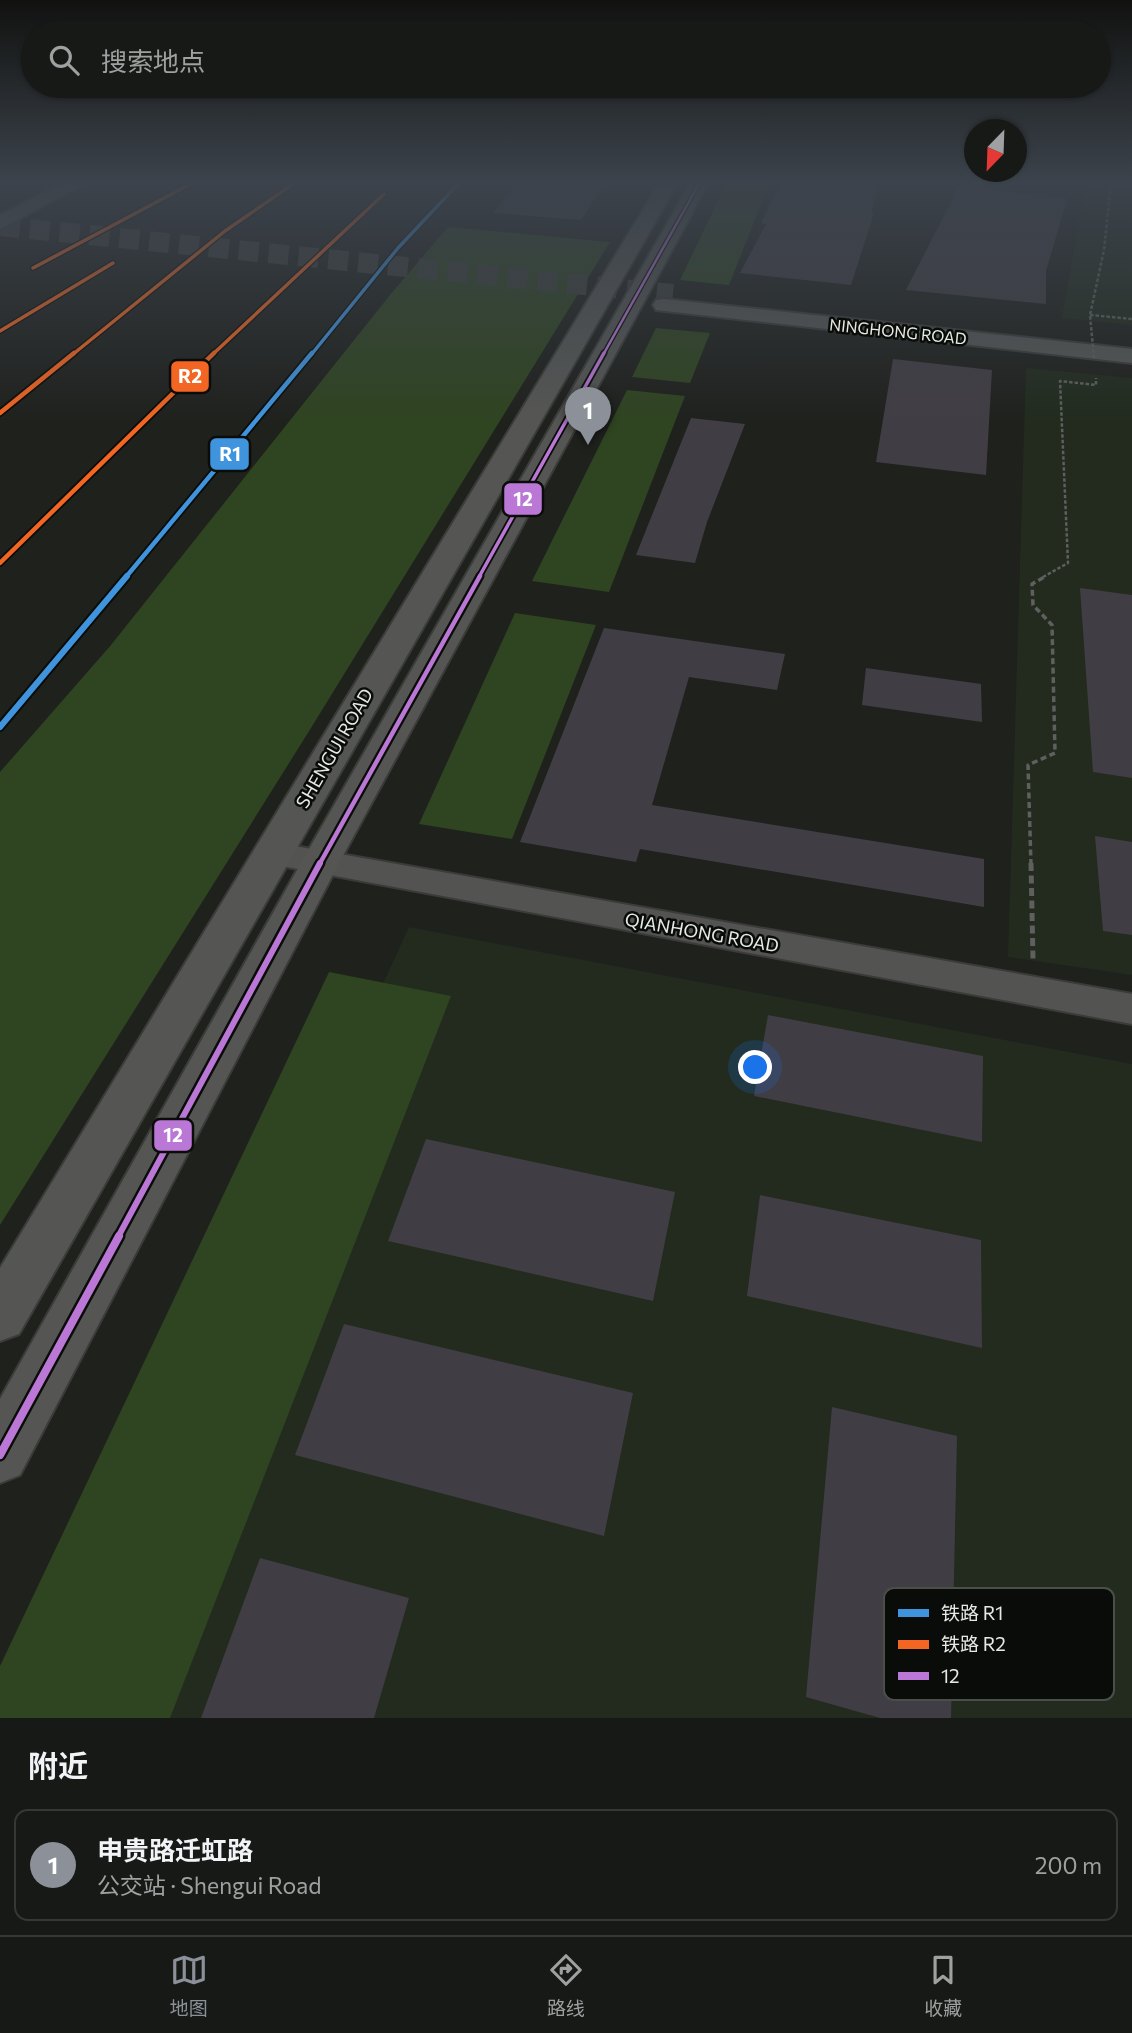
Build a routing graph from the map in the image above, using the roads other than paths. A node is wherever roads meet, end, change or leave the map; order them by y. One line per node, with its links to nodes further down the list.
1 (622, 262): 5 (main road, SHENGUI ROAD)
2 (656, 262): 6 (main road)
3 (1132, 341): 4 (main road, NINGHONG ROAD)
4 (1132, 356)
5 (272, 854): 6 (street, QIANHONG ROAD); 8 (main road, SHENGUI ROAD)
6 (320, 863): 7 (street, QIANHONG ROAD); 9 (main road)
7 (1132, 1009)
8 (0, 1316)
9 (0, 1455)

